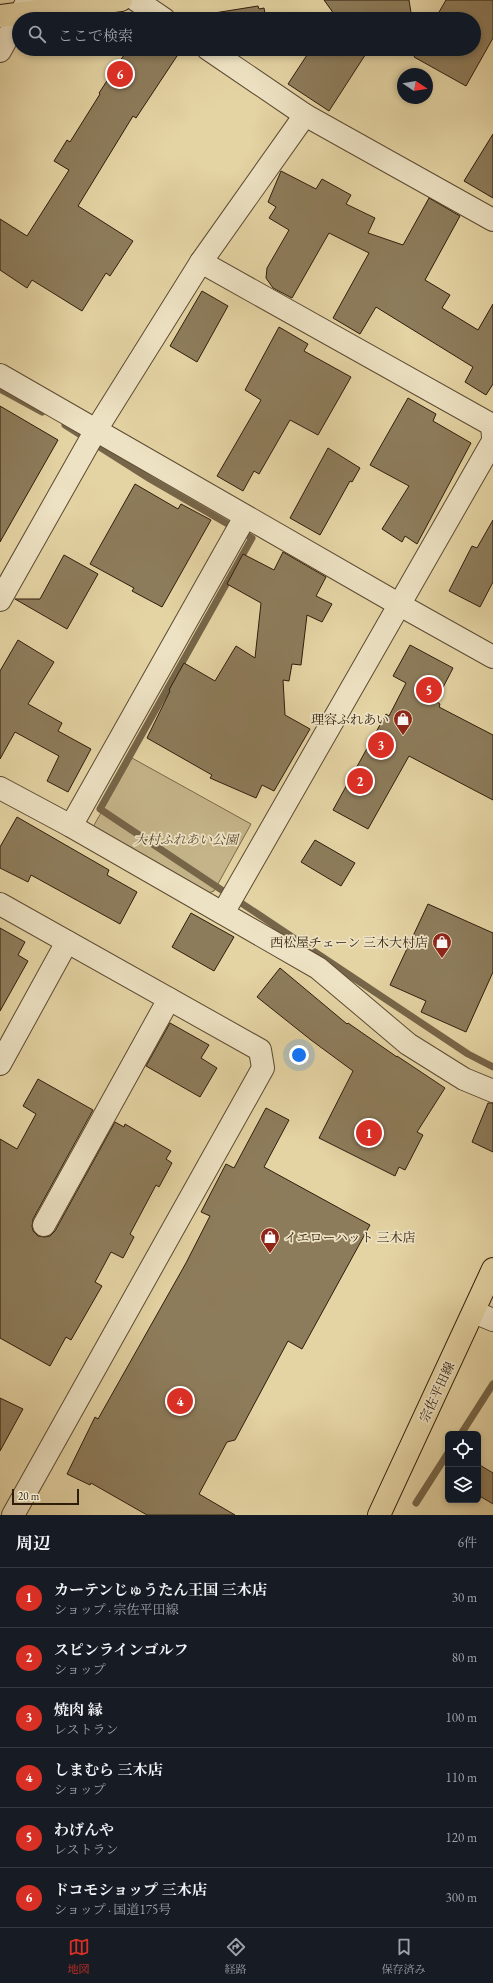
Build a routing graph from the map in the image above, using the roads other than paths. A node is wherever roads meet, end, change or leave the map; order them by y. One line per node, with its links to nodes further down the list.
1 (121, 0): 3 (main road)
2 (136, 0): 4 (street)
3 (16, 10)
4 (154, 12)
5 (12, 20): 6 (street)
6 (0, 51)
7 (218, 56): 8 (street)
8 (305, 115): 9 (street); 10 (street)
9 (493, 220)
10 (201, 262): 12 (street); 13 (street)
11 (0, 376): 12 (street)
12 (96, 430): 15 (street); 16 (street)
13 (493, 437)
14 (493, 442): 17 (street)
15 (245, 517): 17 (street); 20 (street)
16 (0, 600)
17 (400, 605): 18 (street); 22 (street)
18 (493, 657)
19 (0, 788): 20 (street)
20 (71, 826): 22 (street)
21 (0, 904): 23 (street)
22 (223, 913): 26 (street)
23 (68, 942): 24 (street); 25 (street)
24 (169, 999): 27 (street); 32 (street)
25 (0, 1064)
26 (493, 1091)
27 (44, 1225)
28 (493, 1269): 29 (main road, 宗佐平田線)
29 (483, 1316): 33 (main road, 宗佐平田線)
30 (0, 1511): 31 (street)
31 (7, 1515)
32 (12, 1515)
33 (379, 1515)

